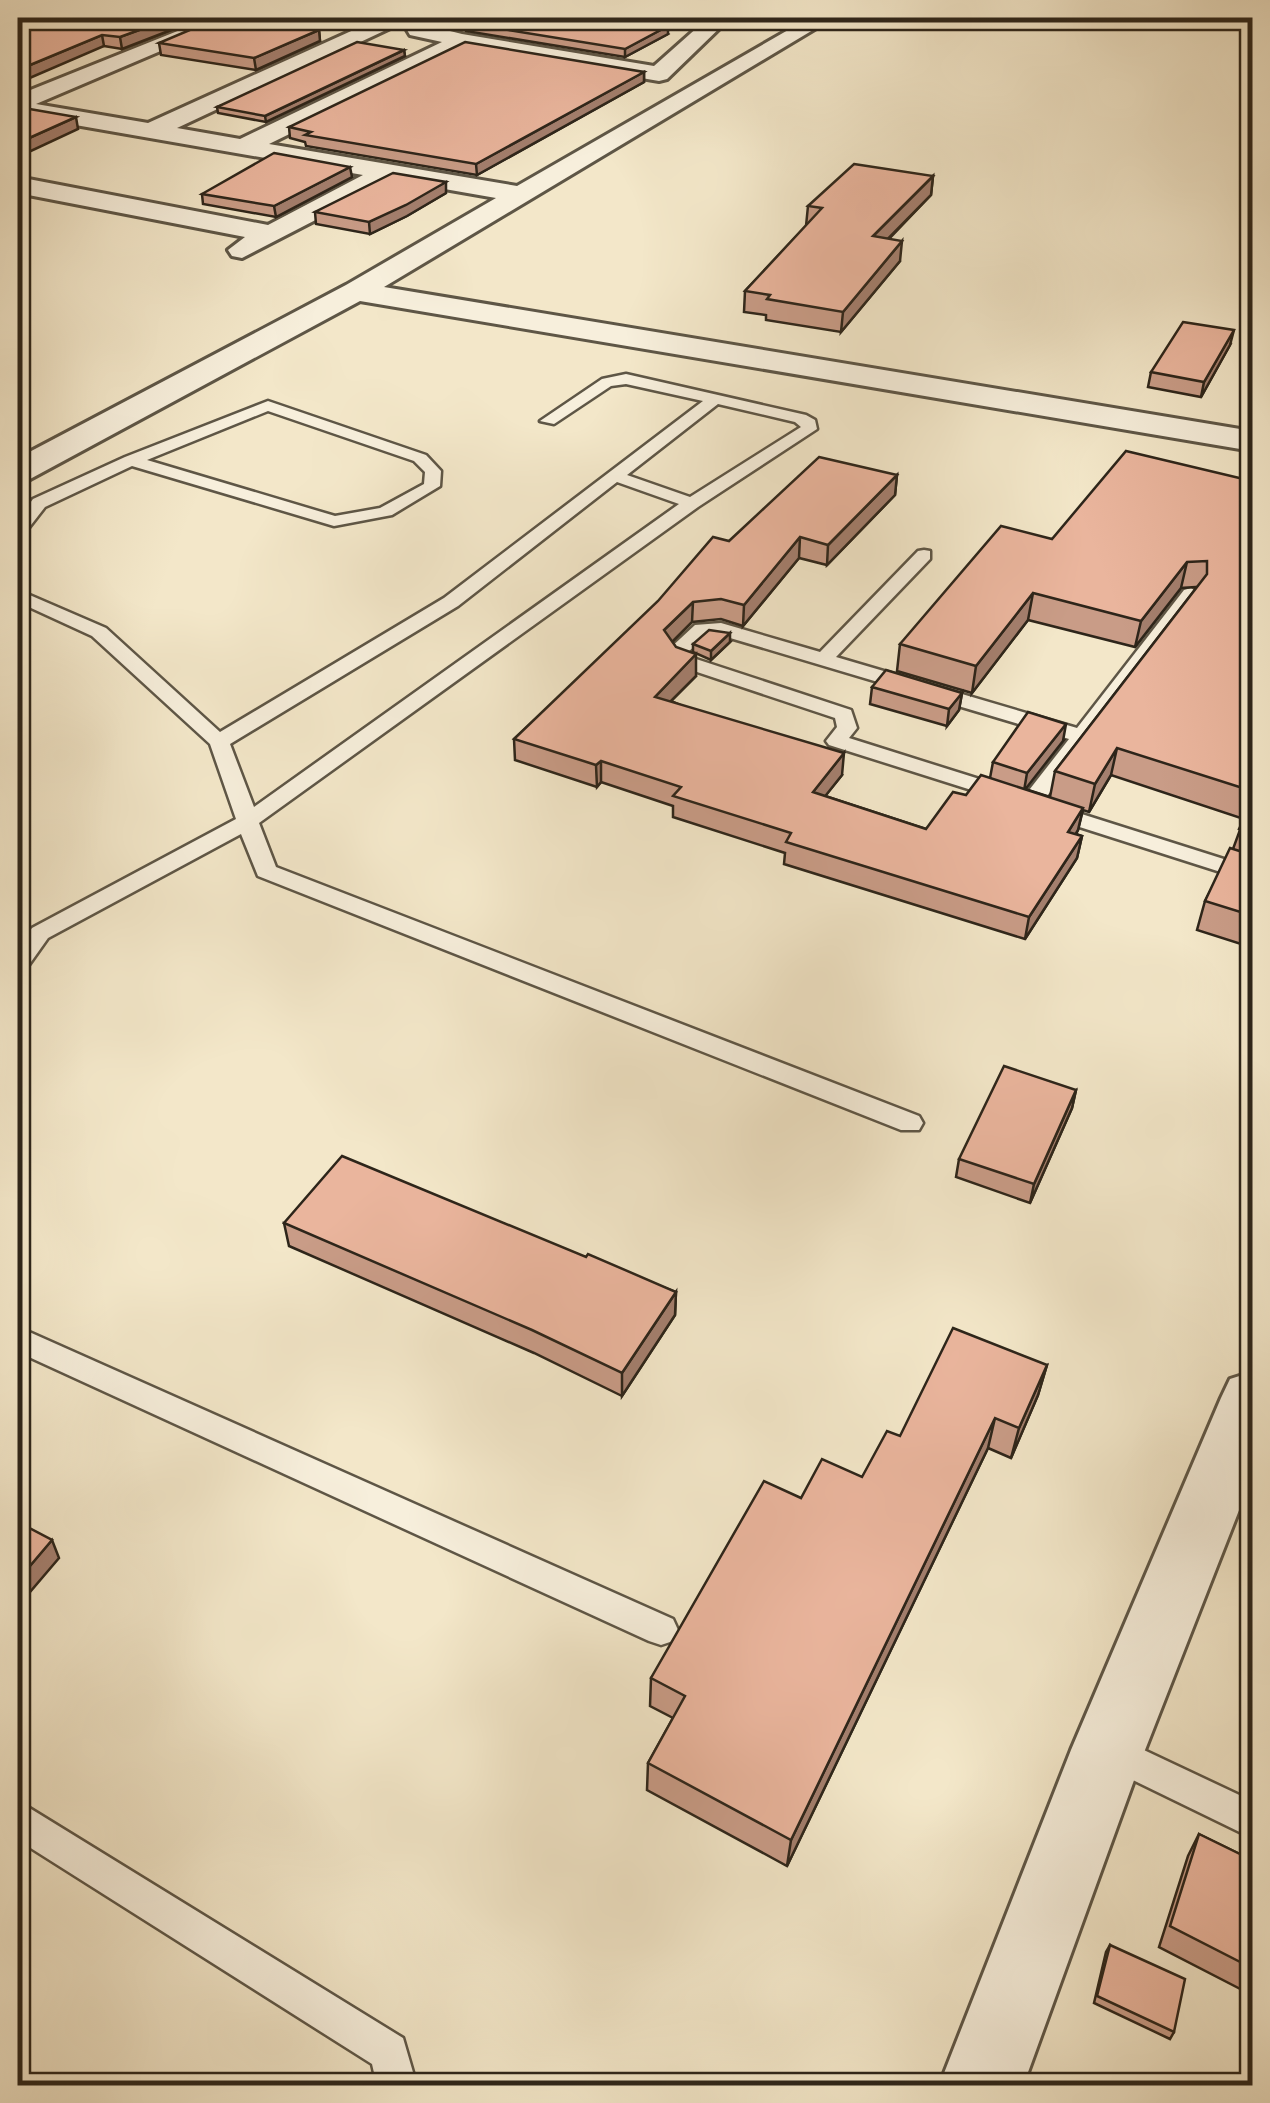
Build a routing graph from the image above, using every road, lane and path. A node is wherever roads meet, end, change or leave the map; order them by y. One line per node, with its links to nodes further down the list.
1 (226, 18): 7 (street)
2 (396, 18): 9 (street)
3 (442, 18): 6 (street)
4 (720, 18): 6 (street)
5 (822, 18): 15 (street)
6 (462, 41): 11 (street)
7 (18, 106): 8 (street)
8 (60, 116): 9 (street); 10 (street)
9 (150, 131): 11 (street)
10 (18, 134)
11 (243, 147): 13 (street)
12 (49, 170): 14 (street)
13 (389, 172): 15 (street); 16 (street)
14 (18, 185): 16 (street)
15 (523, 195): 18 (street)
16 (271, 234): 17 (street)
17 (242, 250)
18 (356, 292): 21 (street); 23 (street)
19 (716, 399): 20 (lane); 24 (lane); 25 (lane)
20 (548, 421)
21 (1252, 442)
22 (131, 460): 22 (lane); 26 (lane)
23 (18, 472)
24 (615, 476): 25 (lane); 32 (lane)
25 (692, 502): 34 (lane)
26 (18, 530)
27 (924, 555): 30 (lane)
28 (18, 594): 32 (lane)
29 (1191, 594): 31 (lane)
30 (823, 660): 31 (lane); 33 (lane)
31 (1081, 736): 33 (lane)
32 (219, 742): 34 (lane)
33 (1030, 803): 35 (lane)
34 (247, 822): 36 (lane); 37 (lane)
35 (1252, 875)
36 (18, 963)
37 (910, 1123)
38 (18, 1339): 40 (lane)
39 (1252, 1398): 41 (street)
40 (660, 1630)
41 (1108, 1750): 43 (lane); 45 (street)
42 (18, 1819): 44 (lane)
43 (1252, 1820)
44 (397, 2086)
45 (981, 2086)

